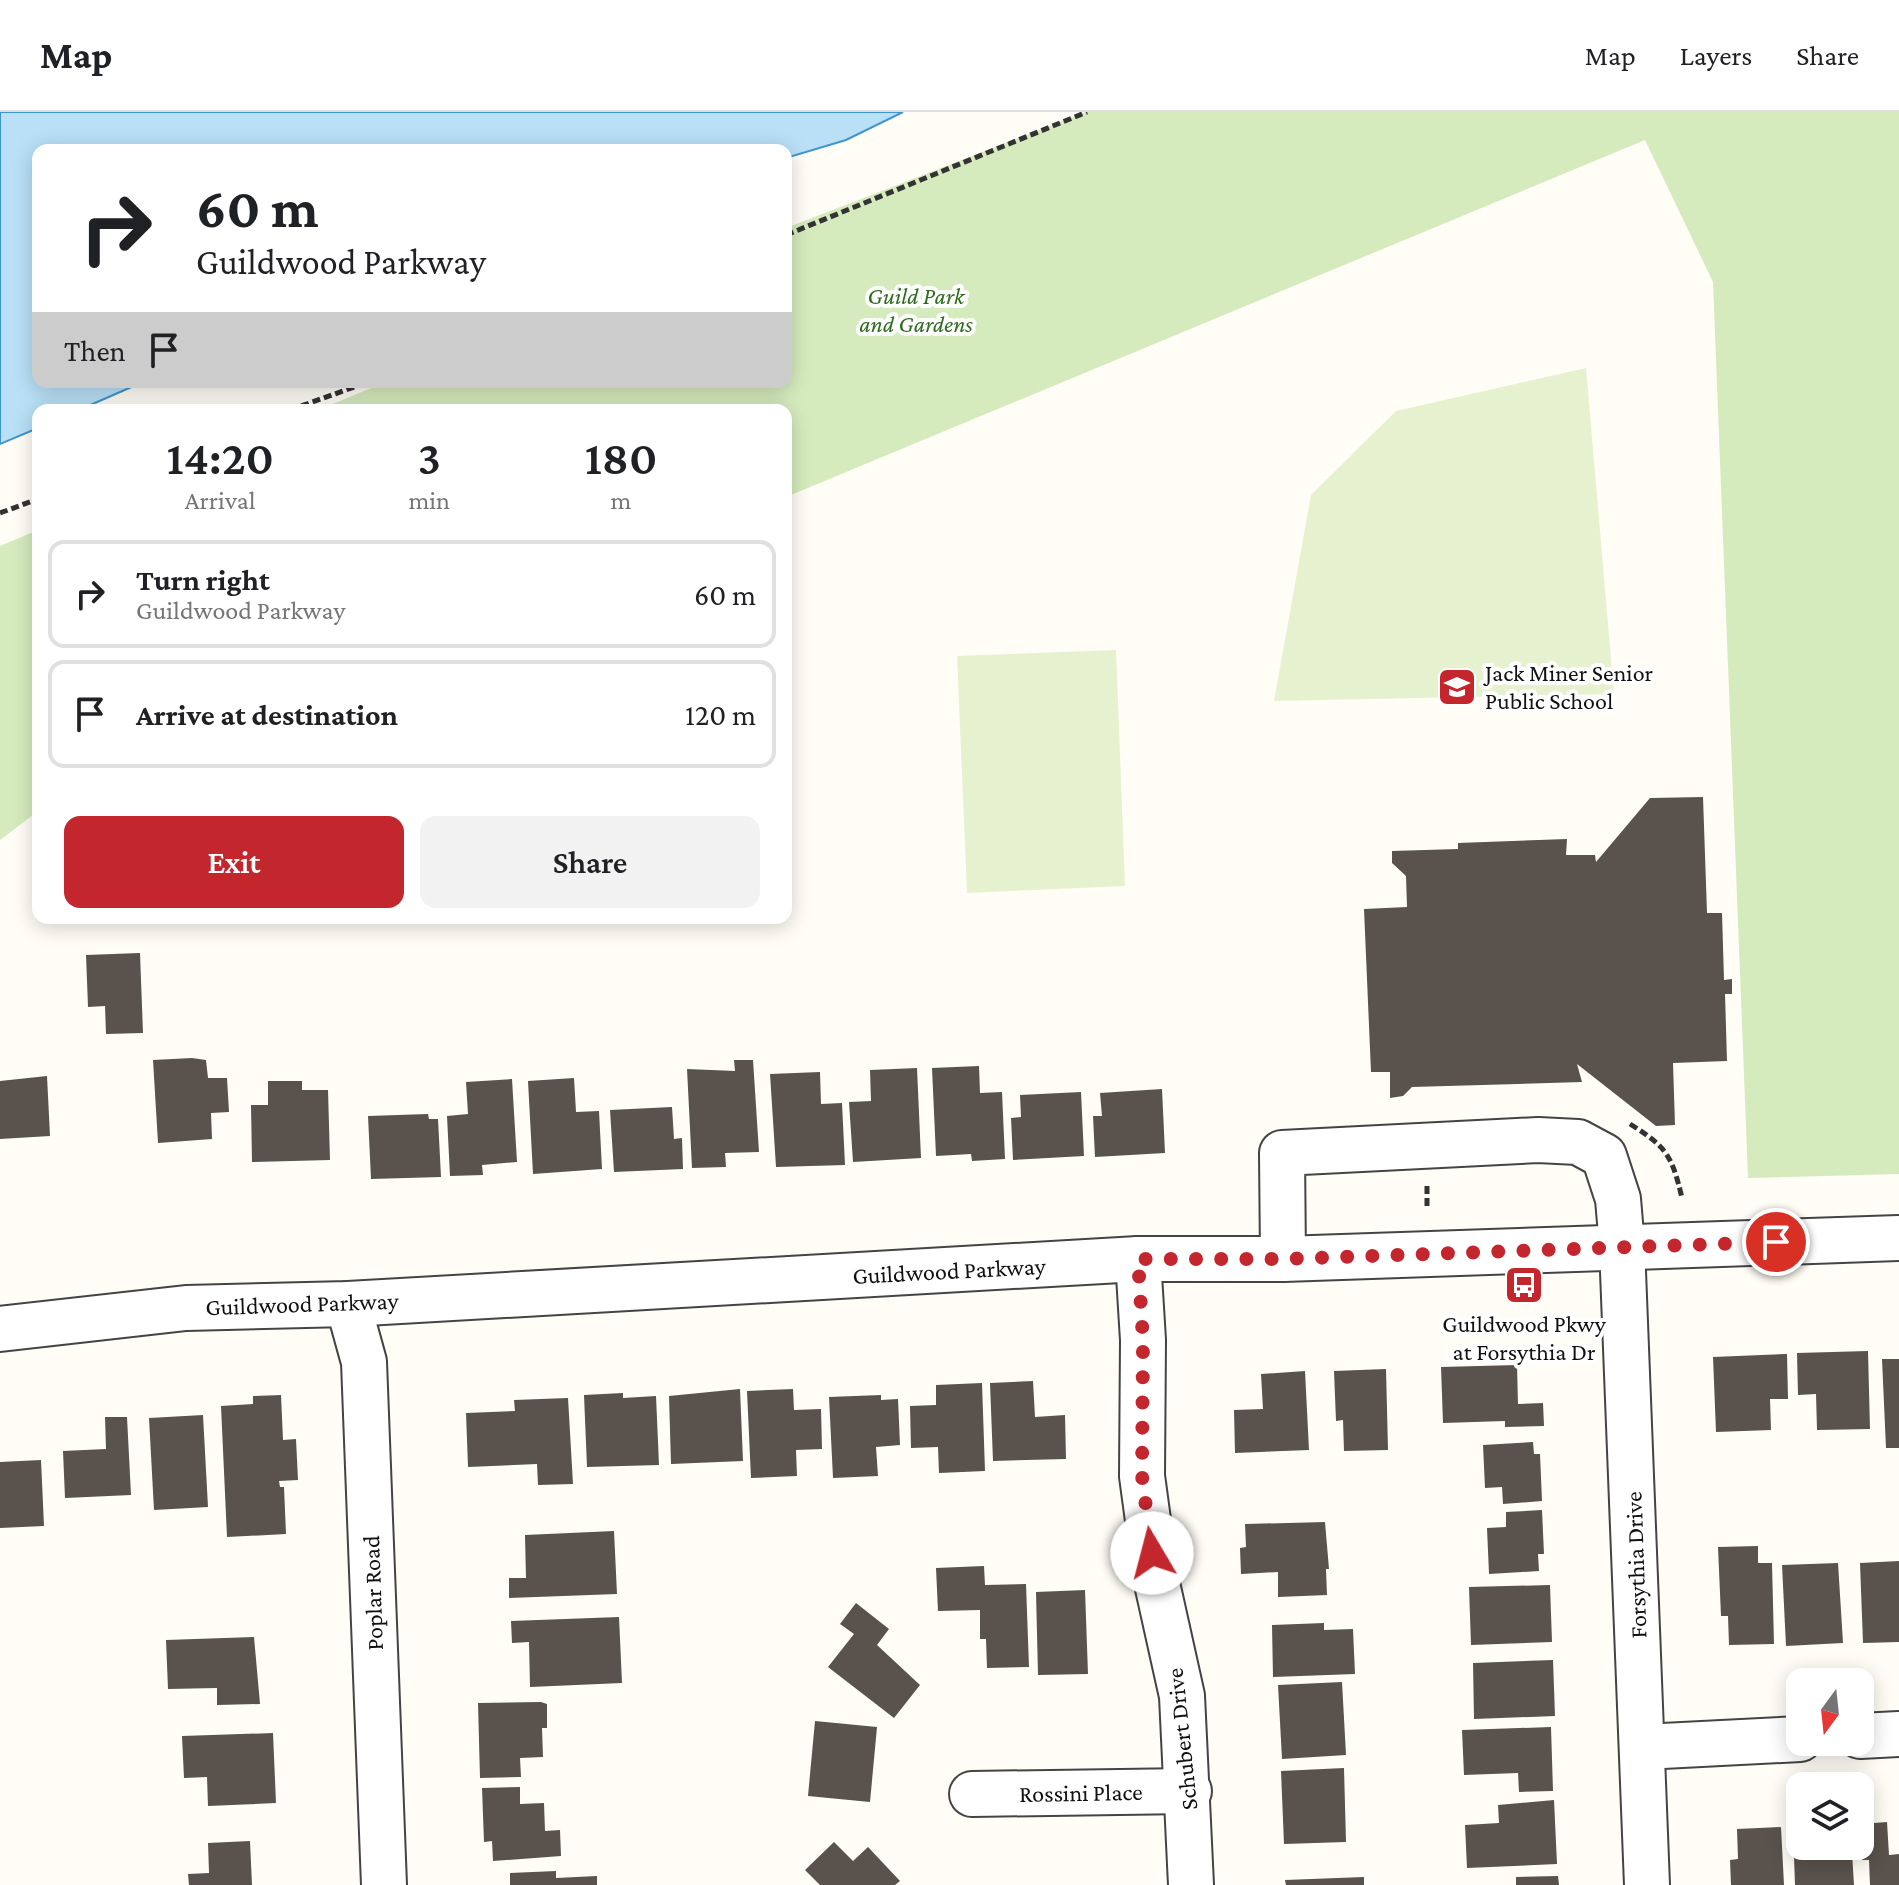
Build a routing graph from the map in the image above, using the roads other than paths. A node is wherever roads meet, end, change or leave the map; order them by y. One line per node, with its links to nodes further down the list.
1 (1899, 1238): 2 (street, Guildwood Parkway)
2 (1622, 1246): 4 (street, Guildwood Parkway); 4 (street, Forsythia Drive); 10 (street, Forsythia Drive)
3 (1138, 1259): 4 (street, Guildwood Parkway); 5 (street, Guildwood Parkway); 11 (street, Schubert Drive)
4 (1283, 1259)
5 (348, 1304): 6 (street, Guildwood Parkway); 13 (street, Poplar Road)
6 (0, 1329)
7 (1899, 1734): 8 (street)
8 (1874, 1735)
9 (1786, 1740): 10 (street)
10 (1643, 1747): 15 (street, Forsythia Drive)
11 (1189, 1791): 12 (street, Rossini Place); 14 (street, Schubert Drive)
12 (972, 1794)
13 (384, 1885)
14 (1191, 1885)
15 (1647, 1885)

